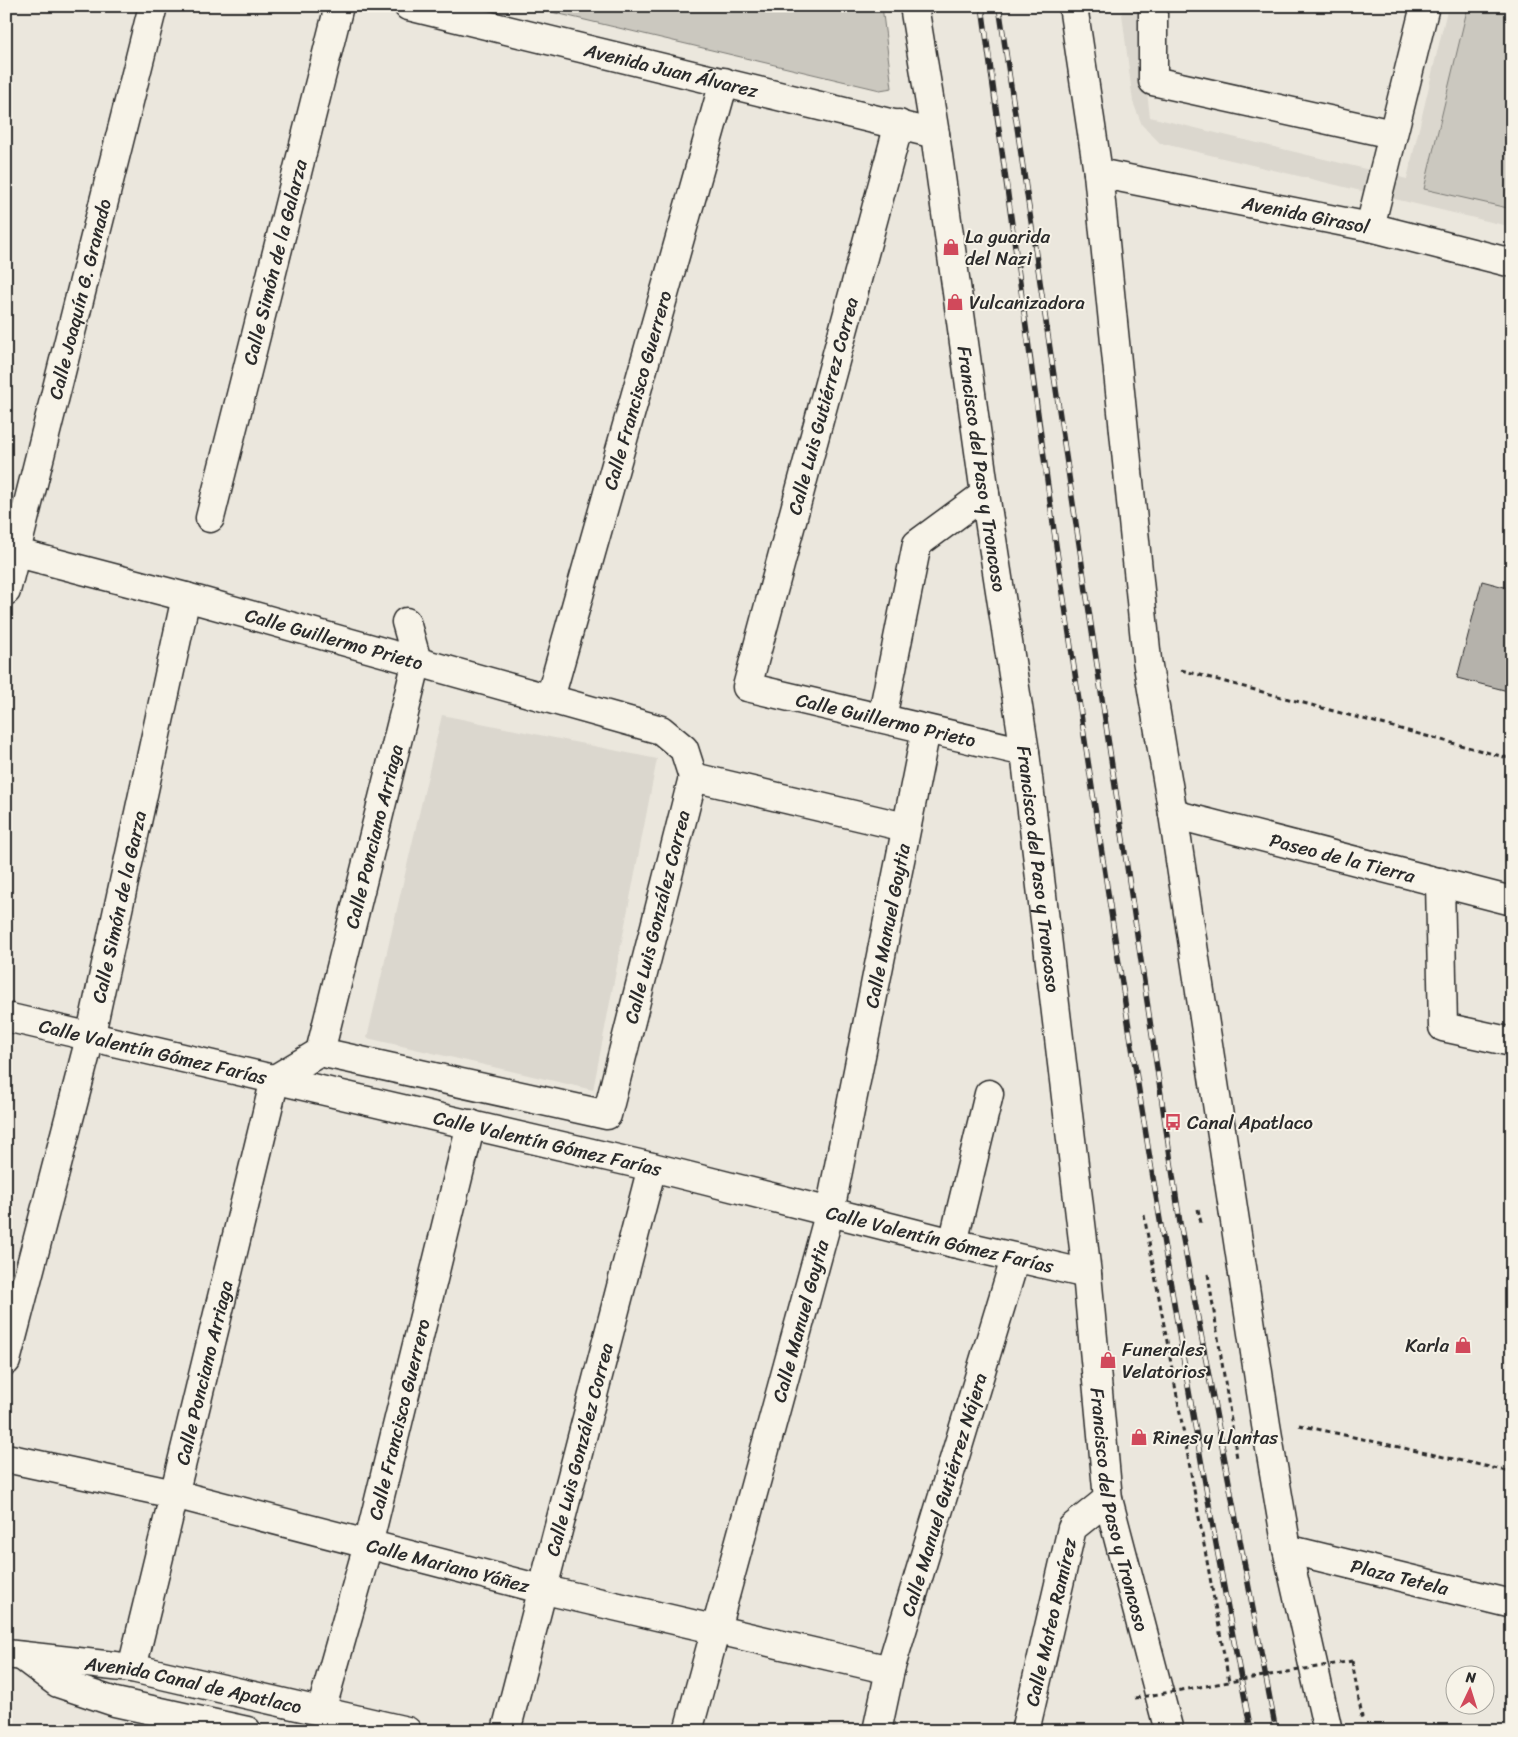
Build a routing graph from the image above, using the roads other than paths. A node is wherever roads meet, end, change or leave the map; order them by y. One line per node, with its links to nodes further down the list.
1 (154, 6): 17 (street, Calle Joaquín G. Granado)
2 (339, 6): 16 (street, Calle Simón de la Galarza)
3 (408, 6): 8 (street, Avenida Juan Álvarez)
4 (914, 6): 10 (street, Francisco del Paso y Troncoso)
5 (1073, 6): 12 (street)
6 (1153, 6): 11 (street)
7 (1425, 6): 11 (street)
8 (724, 82): 9 (street, Avenida Juan Álvarez); 23 (street, Calle Francisco Guerrero)
9 (898, 124): 10 (street, Avenida Juan Álvarez); 22 (street, Calle Luis Gutiérrez Correa)
10 (935, 134): 15 (street, Francisco del Paso y Troncoso)
11 (1392, 134): 13 (street)
12 (1098, 173): 13 (street, Avenida Girasol); 28 (street)
13 (1370, 227): 14 (street, Avenida Girasol)
14 (1512, 263)
15 (985, 494): 24 (street); 26 (street, Francisco del Paso y Troncoso)
16 (210, 518)
17 (11, 551): 18 (street, Calle Joaquín G. Granado); 19 (street, Calle Guillermo Prieto)
18 (6, 591)
19 (186, 597): 21 (street, Calle Guillermo Prieto); 33 (street, Calle Simón de la Garza)
20 (406, 622): 21 (street, Calle Ponciano Arriaga)
21 (417, 662): 23 (street, Calle Guillermo Prieto); 35 (street, Calle Ponciano Arriaga)
22 (748, 688): 24 (street, Calle Guillermo Prieto)
23 (550, 698): 27 (street, Calle Guillermo Prieto)
24 (882, 718): 25 (street, Calle Guillermo Prieto)
25 (926, 730): 26 (street, Calle Guillermo Prieto); 29 (street, Calle Manuel Goytia)
26 (1025, 752): 44 (street, Francisco del Paso y Troncoso)
27 (693, 777): 29 (street); 38 (street, Calle Luis González Correa)
28 (1174, 814): 30 (street, Paseo de la Tierra); 50 (street)
29 (905, 827): 41 (street, Calle Manuel Goytia)
30 (1440, 882): 31 (street, Paseo de la Tierra); 34 (street)
31 (1512, 901)
32 (6, 1017): 33 (street, Calle Valentín Gómez Farías)
33 (90, 1038): 36 (street, Calle Valentín Gómez Farías); 45 (street, Calle Simón de la Garza)
34 (1512, 1042)
35 (320, 1052): 36 (street); 38 (street, Calle Valentín Gómez Farías)
36 (275, 1079): 39 (street, Calle Valentín Gómez Farías); 47 (street, Calle Ponciano Arriaga)
37 (989, 1094): 42 (street)
38 (607, 1115)
39 (471, 1124): 40 (street, Calle Valentín Gómez Farías); 49 (street, Calle Francisco Guerrero)
40 (652, 1167): 41 (street, Calle Valentín Gómez Farías); 51 (street, Calle Luis González Correa)
41 (830, 1211): 42 (street, Calle Valentín Gómez Farías); 53 (street, Calle Manuel Goytia)
42 (953, 1243): 43 (street, Calle Valentín Gómez Farías)
43 (1015, 1259): 44 (street, Calle Valentín Gómez Farías); 56 (street, Calle Manuel Gutiérrez Nájera)
44 (1087, 1274): 48 (street, Francisco del Paso y Troncoso)
45 (6, 1361)
46 (6, 1458): 47 (street, Calle Mariano Yáñez)
47 (174, 1494): 49 (street, Calle Mariano Yáñez); 55 (street, Calle Ponciano Arriaga)
48 (1108, 1499): 63 (street, Calle Mateo Ramírez); 64 (street, Francisco del Paso y Troncoso)
49 (368, 1545): 51 (street, Calle Mariano Yáñez); 57 (street, Calle Francisco Guerrero)
50 (1287, 1549): 52 (street, Plaza Tetela); 65 (street)
51 (541, 1589): 53 (street, Calle Mariano Yáñez); 60 (street, Calle Luis González Correa)
52 (1512, 1604)
53 (716, 1631): 56 (street, Calle Mariano Yáñez); 61 (street, Calle Manuel Goytia)
54 (13, 1654): 55 (street, Avenida Canal de Apatlaco); 58 (street)
55 (132, 1668): 57 (street, Avenida Canal de Apatlaco)
56 (890, 1670): 62 (street, Calle Manuel Gutiérrez Nájera)
57 (321, 1711): 59 (street, Avenida Canal de Apatlaco)
58 (247, 1731)
59 (407, 1731)
60 (506, 1731)
61 (688, 1731)
62 (877, 1731)
63 (1025, 1731)
64 (1169, 1731)
65 (1328, 1731)

